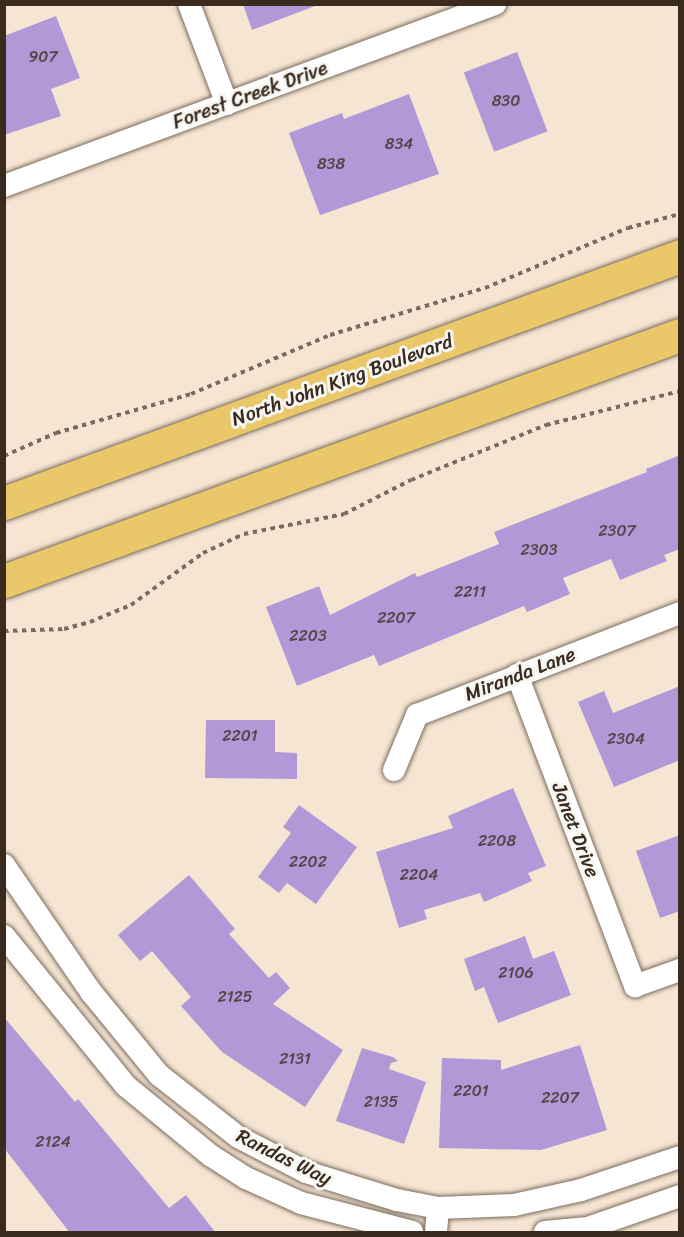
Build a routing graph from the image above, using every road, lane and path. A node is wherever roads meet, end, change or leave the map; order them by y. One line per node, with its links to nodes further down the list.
1 (189, 4): 3 (street)
2 (495, 4): 3 (street, Forest Creek Drive)
3 (226, 104): 4 (street, Forest Creek Drive)
4 (4, 186)
5 (680, 214): 9 (path)
6 (680, 256): 10 (main road, North John King Boulevard)
7 (680, 335): 11 (main road)
8 (680, 391): 13 (path)
9 (4, 456)
10 (4, 503)
11 (4, 581)
12 (680, 613): 14 (street, Miranda Lane)
13 (4, 631)
14 (517, 675): 15 (street, Miranda Lane); 18 (street, Janet Drive)
15 (394, 770)
16 (4, 865): 21 (street, Randas Way)
17 (4, 936): 22 (street, Randas Way)
18 (680, 970)
19 (680, 1157): 21 (street, Randas Way)
20 (680, 1196): 24 (street)
21 (438, 1208): 23 (street)
22 (412, 1233)
23 (436, 1233)
24 (545, 1233)

